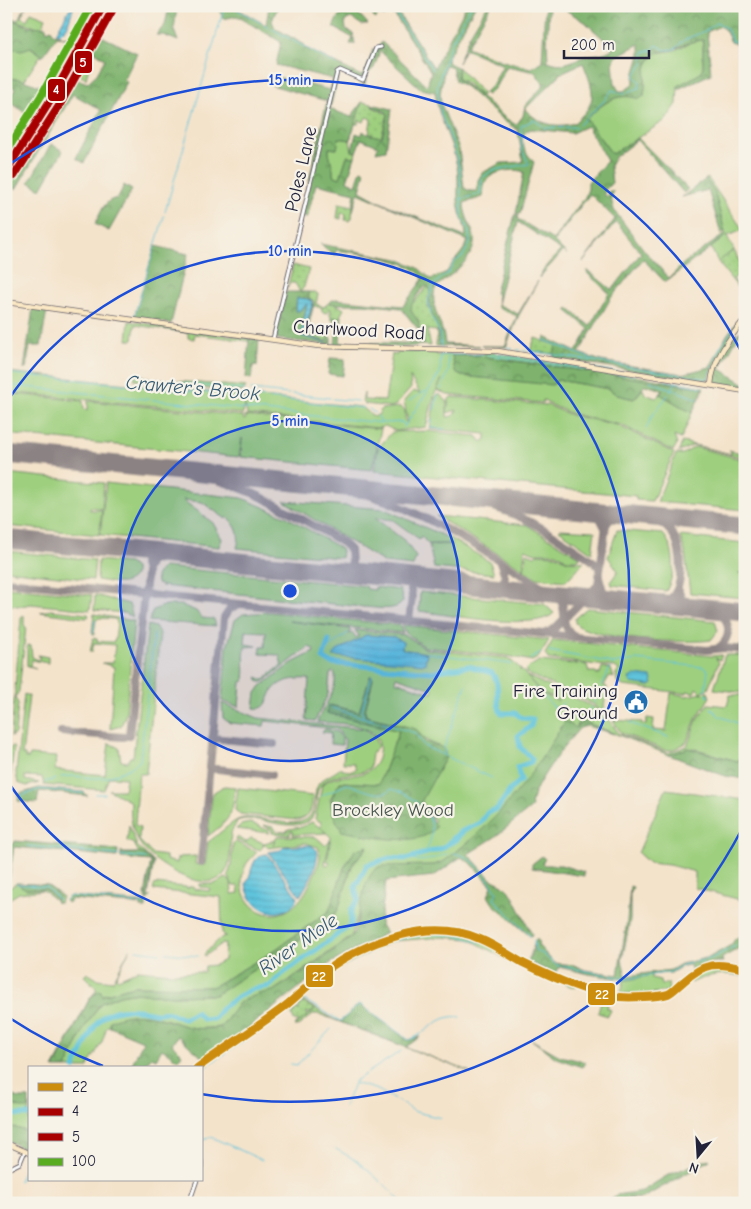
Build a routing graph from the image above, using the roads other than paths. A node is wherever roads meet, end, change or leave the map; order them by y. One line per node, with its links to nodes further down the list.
1 (97, 6): 4 (main road)
2 (103, 6): 5 (main road)
3 (381, 47): 8 (street, Poles Lane)
4 (6, 158)
5 (6, 171)
6 (6, 302): 8 (street, Charlwood Road)
7 (745, 319): 9 (street)
8 (273, 340): 9 (street, Charlwood Road)
9 (711, 385): 10 (street, Charlwood Road)
10 (745, 391)
11 (745, 969): 12 (street)
12 (200, 1066)
13 (6, 1143): 14 (street)
14 (27, 1152): 15 (street)
15 (6, 1170)
16 (196, 1182): 17 (street)
17 (189, 1203)

